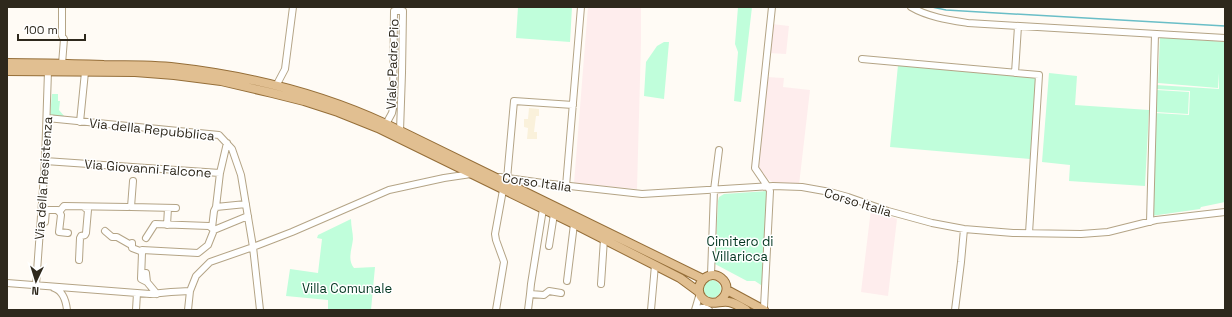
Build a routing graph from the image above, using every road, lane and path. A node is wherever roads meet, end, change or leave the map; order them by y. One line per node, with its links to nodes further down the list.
1 (62, 7): 11 (street)
2 (293, 7): 16 (street)
3 (581, 7): 17 (street)
4 (772, 7): 34 (street)
5 (911, 7): 6 (street)
6 (1018, 26): 7 (street); 15 (street)
7 (1155, 34): 8 (street); 50 (street)
8 (1225, 38)
9 (862, 59): 15 (street)
10 (7, 63): 11 (main road)
11 (62, 64): 16 (main road)
12 (7, 71): 13 (main road)
13 (48, 71): 14 (main road); 18 (street, Via della Resistenza)
14 (85, 72): 19 (street); 25 (main road)
15 (1016, 73): 58 (street)
16 (276, 86): 20 (main road)
17 (573, 105): 30 (street); 33 (street)
18 (47, 118): 19 (street, Via della Repubblica); 24 (street, Via della Resistenza)
19 (80, 122): 22 (street, Via della Repubblica)
20 (386, 124): 21 (main road); 21 (street, Viale Padre Pio)
21 (400, 131): 28 (main road)
22 (227, 143): 26 (street, Via Giovanni Falcone); 38 (street, Via della Repubblica)
23 (719, 150): 37 (street)
24 (45, 161): 26 (street, Via Giovanni Falcone); 45 (street, Via della Resistenza)
25 (448, 162): 27 (main road); 29 (street)
26 (220, 173): 41 (street)
27 (471, 174): 28 (main road); 29 (street)
28 (484, 177): 30 (street, Corso Italia); 35 (main road); 36 (main road)
29 (445, 178): 62 (street)
30 (507, 179): 31 (street, Corso Italia)
31 (521, 180): 33 (street, Corso Italia); 36 (street)
32 (133, 181): 42 (street)
33 (566, 186): 37 (street, Corso Italia)
34 (768, 187): 37 (street, Corso Italia); 54 (street, Corso Italia); 94 (street)
35 (503, 190): 44 (main road); 87 (street)
36 (518, 190): 68 (main road)
37 (714, 190): 67 (street)
38 (246, 204): 41 (street); 49 (street, Via della Repubblica)
39 (84, 207): 40 (street); 46 (street); 64 (street)
40 (128, 207)
41 (216, 207): 53 (street)
42 (168, 208): 43 (street); 52 (street)
43 (176, 208)
44 (543, 209): 48 (main road); 81 (street)
45 (44, 210): 46 (street); 55 (street); 73 (street, Via della Resistenza)
46 (60, 212): 57 (street)
47 (1225, 212): 50 (street, Corso Italia)
48 (554, 214): 51 (main road); 61 (street)
49 (248, 216): 53 (street); 62 (street, Via della Repubblica)
50 (1150, 222): 58 (street, Corso Italia)
51 (574, 224): 60 (main road); 69 (street)
52 (167, 225): 53 (street); 59 (street)
53 (213, 229): 63 (street)
54 (964, 229): 58 (street, Corso Italia); 95 (street)
55 (44, 231)
56 (105, 231): 63 (street)
57 (68, 232)
58 (1028, 233)
59 (146, 238)
60 (604, 239): 65 (main road); 72 (street)
61 (549, 246)
62 (254, 247): 76 (street); 86 (street, Via della Repubblica)
63 (140, 251): 70 (street)
64 (79, 260)
65 (655, 265): 77 (main road); 89 (street)
66 (146, 273): 70 (street)
67 (711, 275): 68 (main road); 75 (main road)
68 (703, 279): 77 (main road)
69 (567, 281)
70 (148, 282): 80 (street)
71 (7, 283): 73 (street)
72 (601, 284)
73 (36, 285): 74 (street)
74 (48, 286): 78 (street); 83 (street)
75 (727, 290): 82 (main road); 94 (main road)
76 (190, 292): 80 (street); 85 (street)
77 (699, 292): 82 (main road); 90 (street)
78 (137, 293): 80 (street); 84 (street)
79 (561, 293): 81 (street)
80 (157, 294)
81 (530, 294): 88 (street)
82 (718, 302): 92 (street); 93 (main road)
83 (67, 310)
84 (136, 310)
85 (188, 310)
86 (260, 310)
87 (496, 310)
88 (528, 310)
89 (651, 310)
90 (696, 310): 91 (street)
91 (709, 310)
92 (712, 310)
93 (746, 310)
94 (763, 310)
95 (955, 310)

